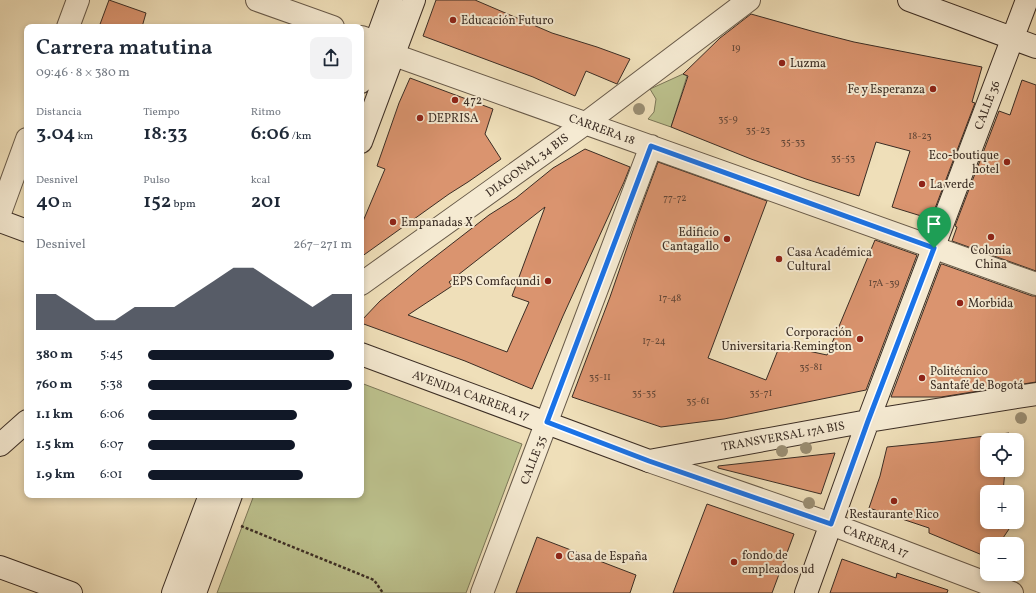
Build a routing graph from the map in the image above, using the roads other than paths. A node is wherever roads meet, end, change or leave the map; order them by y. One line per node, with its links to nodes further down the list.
1 (78, 0): 8 (street)
2 (257, 0): 9 (street)
3 (391, 0): 11 (street)
4 (414, 0): 13 (street)
5 (749, 0): 15 (street, DIAGONAL 34 BIS)
6 (909, 0): 10 (street)
7 (1027, 0): 10 (street, CALLE 36)
8 (69, 24)
9 (324, 24)
10 (1012, 38): 12 (street); 22 (street, CALLE 36)
11 (368, 40): 14 (street)
12 (1036, 47)
13 (394, 55): 15 (street, CARRERA 18); 16 (street)
14 (364, 64)
15 (586, 123): 17 (street, CARRERA 18); 23 (street, DIAGONAL 34 BIS)
16 (364, 134)
17 (651, 146): 22 (street, CARRERA 18); 28 (street, CALLE 35)
18 (24, 147): 19 (street)
19 (0, 213)
20 (0, 221): 21 (street)
21 (24, 230)
22 (934, 248): 24 (street, CARRERA 18); 27 (street, CALLE 36)
23 (364, 282)
24 (1036, 284)
25 (364, 355): 28 (street, AVENIDA CARRERA 17)
26 (1036, 394): 27 (street, TRANSVERSAL 17A BIS)
27 (868, 421): 31 (street, TRANSVERSAL 17A BIS); 34 (street, CALLE 36)
28 (547, 422): 31 (street, AVENIDA CARRERA 17); 39 (street, CALLE 35)
29 (24, 424): 30 (street)
30 (0, 445)
31 (649, 461): 34 (street, CARRERA 17)
32 (209, 498): 37 (street)
33 (230, 498): 38 (street)
34 (831, 524): 40 (street, CALLE 36); 41 (street, CARRERA 17)
35 (0, 567): 36 (street)
36 (71, 593)
37 (173, 593)
38 (196, 593)
39 (482, 593)
40 (806, 593)
41 (1012, 593)

